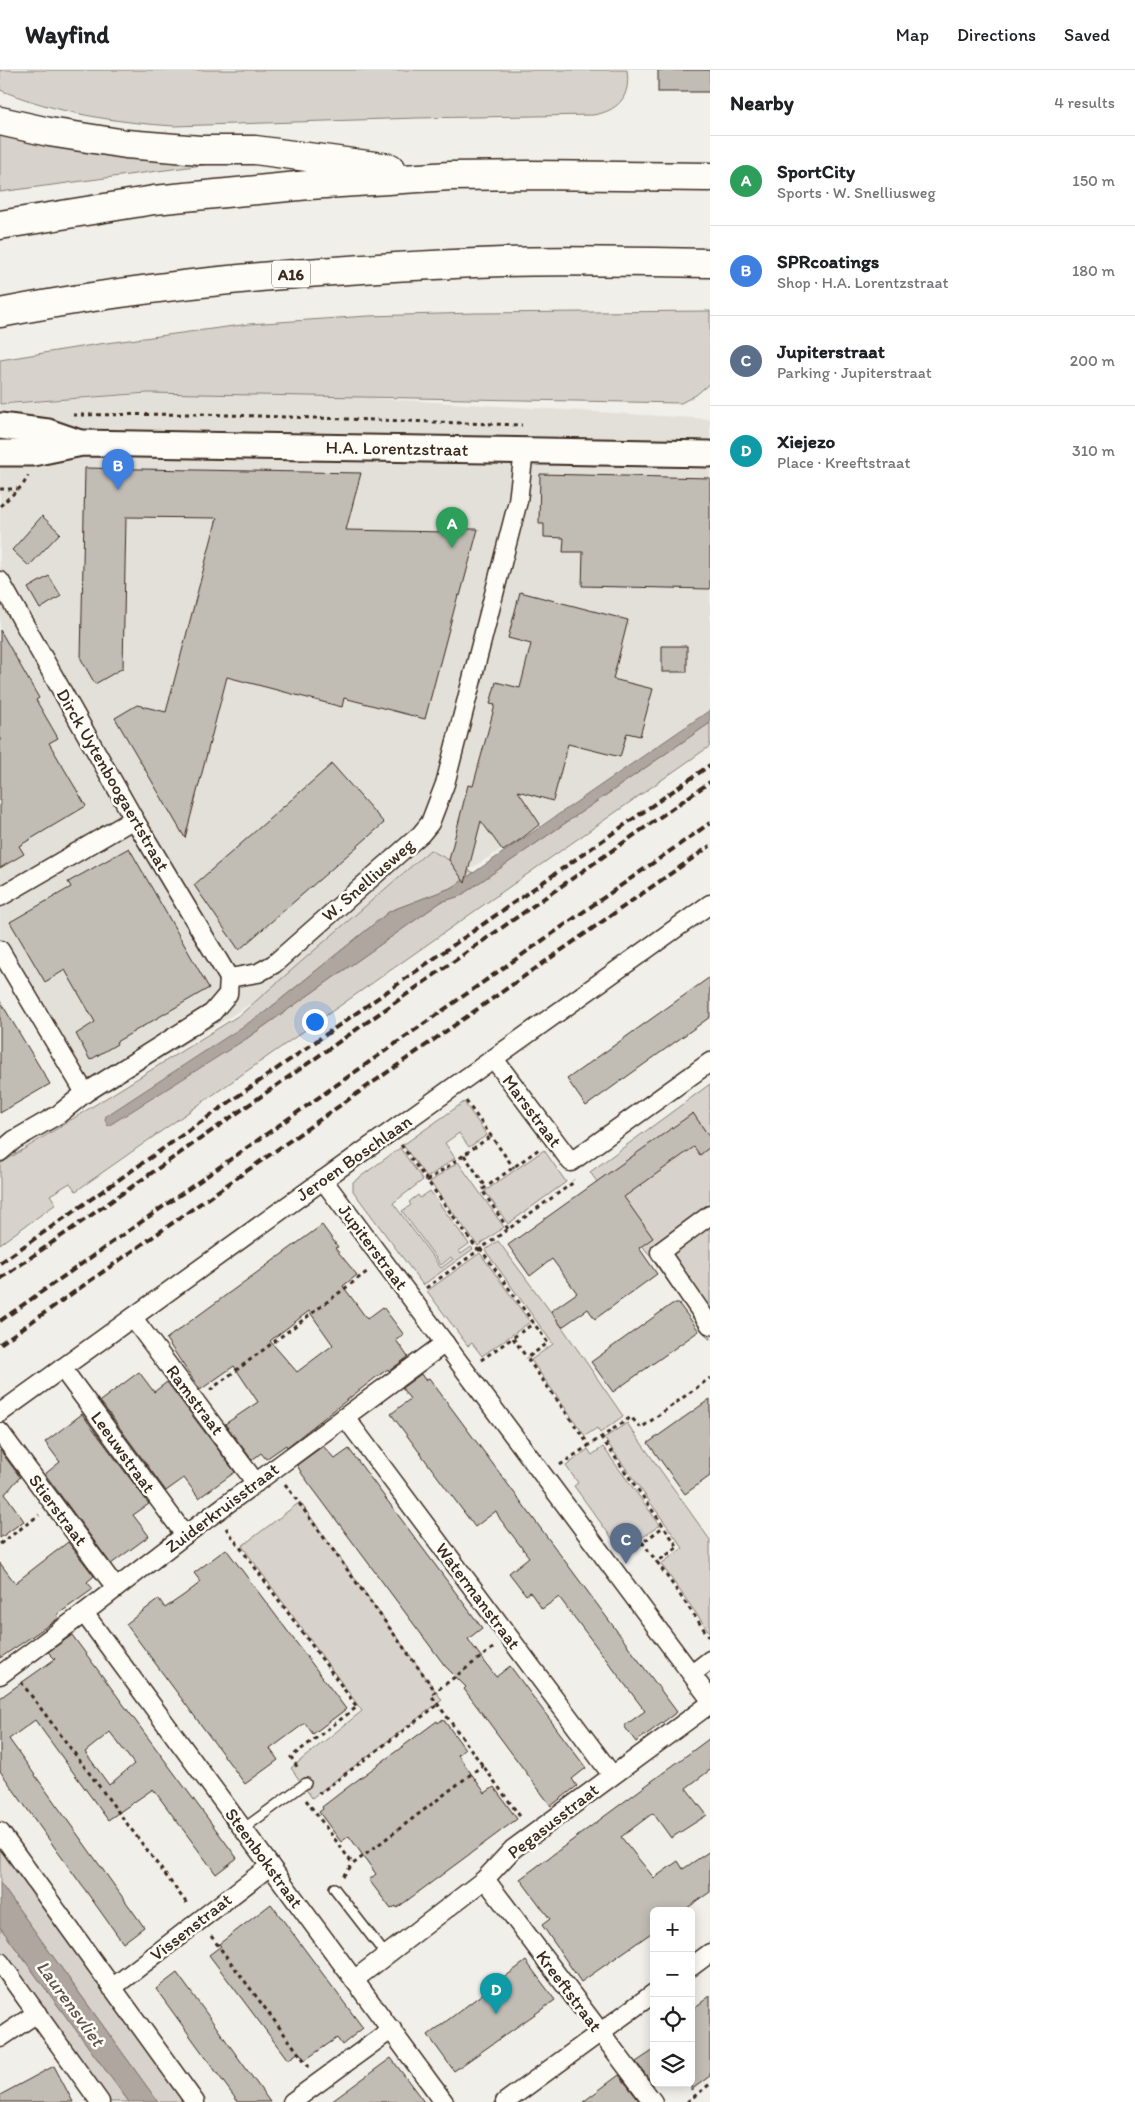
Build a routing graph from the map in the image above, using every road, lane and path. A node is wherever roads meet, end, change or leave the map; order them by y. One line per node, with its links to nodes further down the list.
1 (0, 121): 2 (highway)
2 (450, 176): 3 (highway); 4 (highway)
3 (710, 177)
4 (0, 225)
5 (710, 263): 6 (highway, A16)
6 (0, 313)
7 (72, 416): 9 (path, H.A. Lorentzstraat)
8 (0, 426): 10 (street, H.A. Lorentzstraat)
9 (527, 426)
10 (82, 443): 11 (street, H.A. Lorentzstraat); 12 (street, H.A. Lorentzstraat)
11 (524, 451): 13 (street, H.A. Lorentzstraat); 21 (street, W. Snelliusweg)
12 (0, 453)
13 (710, 454)
14 (0, 489): 15 (path)
15 (18, 489)
16 (0, 581): 17 (street, Dirck Uytenboogaertstraat)
17 (134, 819): 18 (street); 21 (street, Dirck Uytenboogaertstraat)
18 (0, 897)
19 (710, 904): 22 (street, Jeroen Boschlaan)
20 (0, 950): 25 (street)
21 (229, 978): 25 (street)
22 (494, 1060): 24 (street, Jeroen Boschlaan); 28 (street, Marsstraat)
23 (710, 1062): 31 (street)
24 (456, 1086): 26 (street, Jeroen Boschlaan); 27 (path)
25 (85, 1093): 29 (street)
26 (391, 1132): 33 (street, Jeroen Boschlaan); 34 (path)
27 (491, 1136): 30 (path); 32 (path)
28 (553, 1139): 31 (street, Marsstraat); 32 (path)
29 (0, 1152)
30 (464, 1155): 34 (path); 35 (path)
31 (571, 1162): 37 (path)
32 (514, 1168): 35 (path)
33 (323, 1180): 39 (street, Jupiterstraat); 41 (street, Jeroen Boschlaan)
34 (427, 1181): 38 (path)
35 (486, 1187): 37 (path)
36 (710, 1215): 43 (street)
37 (508, 1229): 38 (path)
38 (479, 1249): 40 (path); 42 (path)
39 (383, 1260): 40 (street, Jupiterstraat); 50 (path)
40 (412, 1298): 45 (street, Jupiterstraat)
41 (133, 1318): 48 (street, Jeroen Boschlaan); 50 (street, Ramstraat)
42 (534, 1323): 44 (path); 46 (path)
43 (710, 1325)
44 (513, 1338): 46 (path); 47 (path)
45 (445, 1343): 47 (street, Jupiterstraat); 52 (street, Zuiderkruisstraat)
46 (527, 1358): 55 (path)
47 (461, 1364): 66 (street, Jupiterstraat)
48 (62, 1368): 51 (street, Jeroen Boschlaan); 62 (street, Leeuwstraat)
49 (710, 1378): 54 (path)
50 (195, 1401): 58 (street, Ramstraat)
51 (0, 1413)
52 (345, 1416): 57 (street, Zuiderkruisstraat); 69 (street, Watermanstraat)
53 (0, 1432): 59 (street, Stierstraat)
54 (601, 1438): 55 (path); 61 (path)
55 (589, 1446): 56 (path)
56 (559, 1466)
57 (274, 1469): 58 (street, Zuiderkruisstraat); 74 (path)
58 (256, 1483): 60 (street, Zuiderkruisstraat)
59 (54, 1505): 64 (path); 67 (street, Stierstraat)
60 (215, 1513): 62 (street, Zuiderkruisstraat); 80 (path)
61 (663, 1527): 63 (path); 65 (path)
62 (184, 1535): 67 (street, Zuiderkruisstraat)
63 (642, 1542): 65 (path); 66 (path)
64 (0, 1544)
65 (656, 1562): 70 (path)
66 (611, 1566): 73 (street, Jupiterstraat)
67 (116, 1588): 68 (street, Zuiderkruisstraat)
68 (84, 1614): 72 (street, Zuiderkruisstraat); 82 (street, Steenbokstraat)
69 (509, 1637): 74 (path); 79 (street, Watermanstraat)
70 (710, 1638)
71 (710, 1660): 73 (street)
72 (5, 1671): 89 (path)
73 (692, 1674): 75 (street, Jupiterstraat)
74 (436, 1692): 76 (path)
75 (710, 1698)
76 (439, 1704): 78 (path); 80 (path)
77 (710, 1704): 79 (street, Pegasusstraat)
78 (483, 1764): 84 (path); 85 (path)
79 (612, 1775): 84 (street, Pegasusstraat)
80 (306, 1783): 81 (lane)
81 (298, 1789): 82 (lane); 85 (path)
82 (243, 1829): 86 (street, Steenbokstraat)
83 (0, 1832): 95 (street)
84 (533, 1834): 87 (street, Pegasusstraat)
85 (353, 1864): 88 (path)
86 (270, 1866): 89 (street, Vissenstraat); 94 (street, Steenbokstraat)
87 (485, 1879): 91 (street, Pegasusstraat); 99 (street, Kreeftstraat)
88 (334, 1888): 91 (lane)
89 (200, 1920): 95 (street, Vissenstraat); 101 (path)
90 (710, 1953): 93 (street)
91 (386, 1955): 94 (street, Pegasusstraat)
92 (0, 1962): 97 (street)
93 (695, 1963)
94 (354, 1980): 98 (street, Steenbokstraat)
95 (112, 1988): 104 (street)
96 (650, 1996): 99 (street)
97 (37, 2013): 100 (street); 103 (street)
98 (392, 2029): 101 (street); 106 (street, Steenbokstraat)
99 (600, 2032): 107 (street); 108 (street, Kreeftstraat)
100 (0, 2038)
101 (320, 2081): 105 (street)
102 (710, 2084): 109 (path)
103 (100, 2102)
104 (195, 2102)
105 (292, 2102)
106 (444, 2102)
107 (505, 2102)
108 (653, 2102)
109 (687, 2102)

